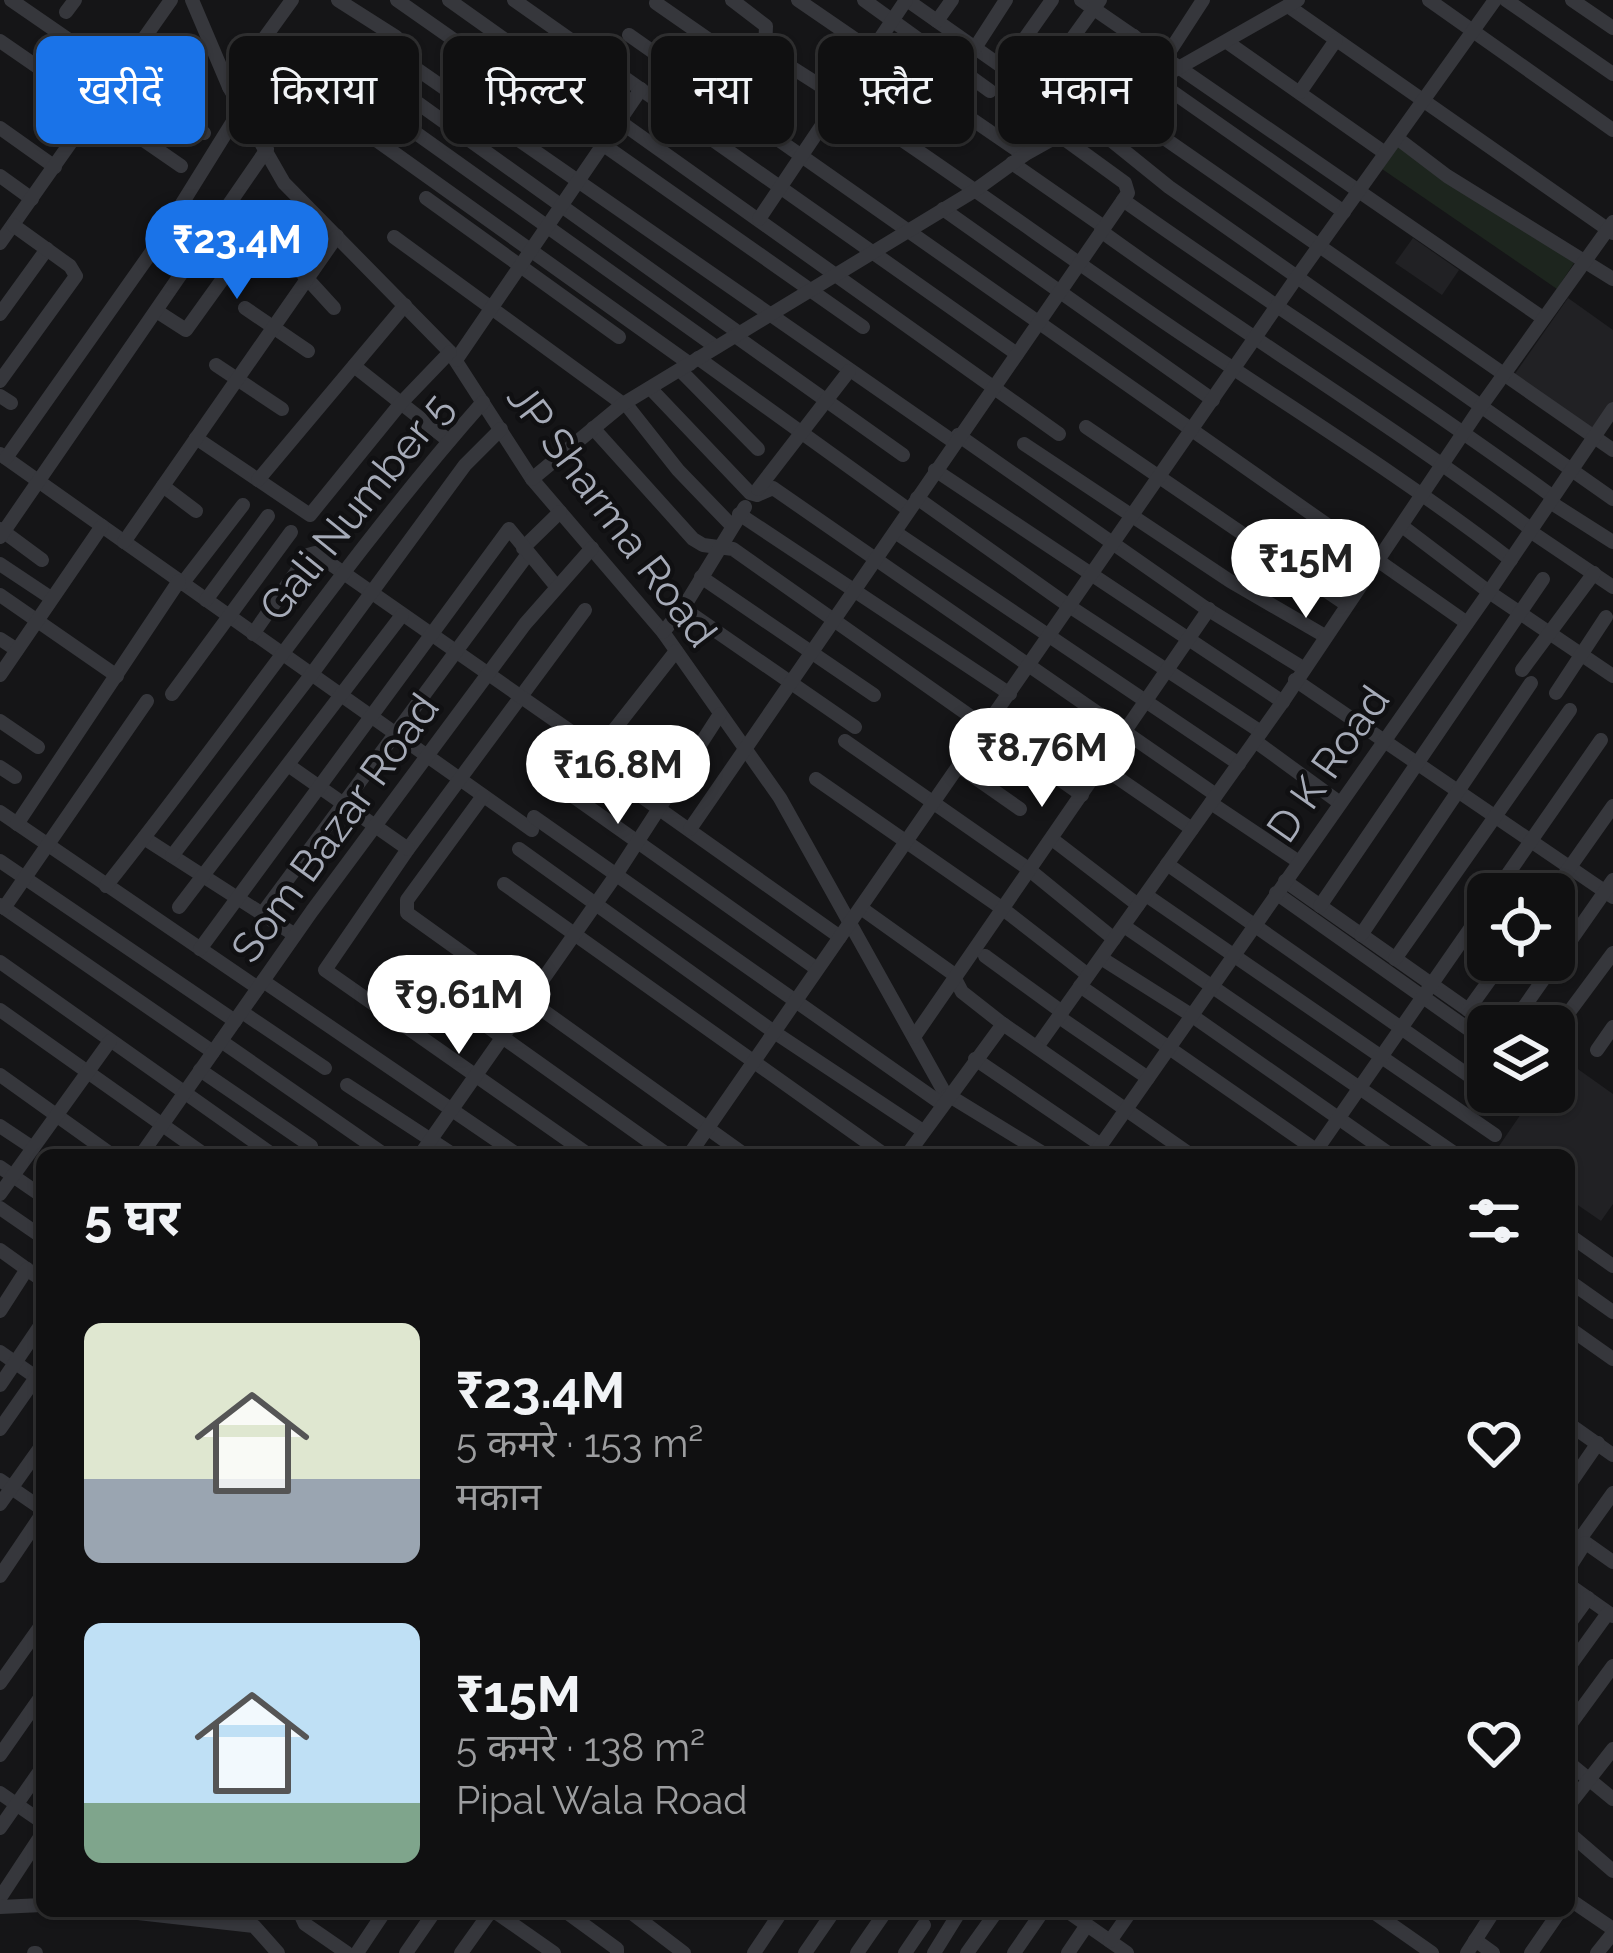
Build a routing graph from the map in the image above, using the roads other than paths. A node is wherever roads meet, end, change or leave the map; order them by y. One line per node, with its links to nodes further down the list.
1 (11, 0): 25 (street)
2 (42, 0): 25 (street)
3 (171, 0): 32 (street)
4 (193, 0): 54 (street, JP Sharma Road)
5 (292, 0): 33 (street)
6 (338, 0): 88 (street)
7 (397, 0): 80 (street)
8 (449, 0): 34 (street)
9 (514, 0): 55 (street)
10 (732, 0): 36 (street)
11 (864, 0): 26 (street)
12 (906, 0): 26 (street); 27 (street)
13 (952, 0): 27 (street)
14 (1006, 0): 46 (street)
15 (1052, 0): 39 (street)
16 (1203, 0): 45 (street)
17 (1429, 0): 29 (street)
18 (1495, 0): 29 (street)
19 (1505, 0): 53 (street)
20 (1572, 0): 28 (street)
21 (656, 3): 35 (street)
22 (809, 3): 37 (street)
23 (1092, 3): 40 (street); 41 (street)
24 (1281, 4): 42 (street); 44 (street)
25 (32, 15): 31 (street)
26 (893, 21): 38 (street); 56 (street)
27 (937, 21): 46 (street)
28 (1613, 28)
29 (1472, 33): 59 (street); 66 (street)
30 (629, 35): 47 (street)
31 (61, 36)
32 (146, 36)
33 (266, 36)
34 (500, 36)
35 (704, 36)
36 (765, 36)
37 (851, 36)
38 (883, 36)
39 (1027, 36)
40 (1070, 36)
41 (1134, 36)
42 (1336, 40): 57 (street); 59 (street)
43 (0, 41): 50 (street)
44 (1227, 42): 51 (street); 57 (street)
45 (1174, 45)
46 (975, 47): 49 (street)
47 (651, 50)
48 (1174, 63): 51 (street)
49 (998, 64)
50 (36, 66)
51 (1182, 68): 52 (street); 91 (street)
52 (1174, 72)
53 (1613, 74)
54 (229, 85)
55 (641, 89): 61 (street); 89 (street)
56 (990, 91)
57 (1300, 92): 82 (street)
58 (1174, 93): 97 (street)
59 (1424, 100): 69 (street); 101 (street)
60 (419, 104): 95 (street)
61 (627, 108)
62 (627, 125): 98 (street)
63 (974, 127): 84 (street)
64 (0, 128): 85 (street)
65 (229, 128): 172 (street)
66 (1613, 130)
67 (419, 134): 99 (street)
68 (818, 134): 83 (street)
69 (1397, 138): 82 (street); 111 (street)
70 (71, 144): 85 (street)
71 (149, 144): 86 (street)
72 (264, 144): 81 (street, JP Sharma Road)
73 (383, 144): 107 (street)
74 (786, 144): 83 (street)
75 (907, 144): 90 (street)
76 (1044, 144): 84 (street)
77 (1071, 144): 94 (street)
78 (1115, 144): 115 (street)
79 (1172, 144): 108 (street)
80 (600, 145): 88 (street); 118 (street)
81 (267, 149): 104 (street, JP Sharma Road); 125 (street)
82 (1385, 153): 91 (street)
83 (803, 156): 89 (street); 103 (street)
84 (1018, 159): 90 (street); 102 (street)
85 (55, 166): 93 (street)
86 (181, 166)
87 (0, 176): 93 (street)
88 (575, 181): 95 (street); 127 (street)
89 (782, 191): 98 (street); 110 (street)
90 (974, 191): 96 (street); 112 (street)
91 (1358, 191): 97 (street); 128 (street)
92 (426, 198): 113 (street)
93 (32, 199): 100 (street)
94 (1123, 200): 102 (street); 124 (street)
95 (559, 205): 99 (street); 132 (street)
96 (943, 209): 103 (street); 119 (street)
97 (1344, 212): 108 (street)
98 (759, 220): 114 (street)
99 (547, 223): 107 (street); 135 (street)
100 (13, 225): 106 (street); 109 (street)
101 (1611, 228): 111 (street)
102 (1102, 229): 112 (street); 134 (street)
103 (907, 230): 110 (street); 129 (street)
104 (337, 236): 116 (street); 120 (street, JP Sharma Road)
105 (394, 236): 121 (street)
106 (0, 243)
107 (530, 247): 113 (street); 139 (street)
108 (1319, 247): 115 (street); 144 (street)
109 (47, 249): 126 (street); 146 (street)
110 (872, 253): 114 (street); 137 (street)
111 (1585, 260): 117 (street); 128 (street)
112 (1077, 262): 119 (street); 143 (street)
113 (518, 265): 121 (street); 133 (street)
114 (837, 275): 118 (street); 148 (street)
115 (1297, 278): 124 (street); 154 (street)
116 (307, 279): 123 (street); 125 (street); 131 (street)
117 (1613, 279)
118 (811, 290): 127 (street); 130 (street)
119 (1057, 292): 129 (street); 150 (street)
120 (405, 304): 138 (street, JP Sharma Road); 141 (street)
121 (491, 304): 138 (street); 153 (street)
122 (244, 308): 131 (street)
123 (334, 308)
124 (1276, 308): 134 (street); 161 (street)
125 (158, 312): 178 (street)
126 (0, 314)
127 (771, 316): 132 (street); 142 (street)
128 (1543, 318): 144 (street)
129 (1037, 323): 137 (street); 160 (street)
130 (863, 327)
131 (274, 328): 136 (street); 145 (street)
132 (736, 334): 135 (street); 149 (street)
133 (619, 337)
134 (1256, 340): 143 (street); 173 (street)
135 (716, 347): 139 (street)
136 (308, 351)
137 (1017, 354): 148 (street)
138 (453, 356): 151 (street, JP Sharma Road); 152 (street)
139 (689, 364): 147 (street); 162 (street); 169 (street)
140 (216, 365): 145 (street)
141 (354, 366): 152 (street); 179 (street)
142 (849, 370): 149 (street); 166 (street)
143 (1235, 370): 150 (street); 181 (street)
144 (1504, 373): 154 (street); 164 (street)
145 (237, 380): 155 (street); 165 (street)
146 (0, 381)
147 (650, 388): 153 (street); 182 (street)
148 (992, 388): 163 (street); 166 (street)
149 (825, 400): 162 (street); 171 (street)
150 (1213, 400): 160 (street)
151 (483, 402): 159 (street, JP Sharma Road); 167 (street, Gali Number 5)
152 (401, 403): 167 (street); 179 (street)
153 (624, 404): 158 (street); 191 (street)
154 (1482, 404): 161 (street); 175 (street)
155 (282, 409)
156 (1613, 410): 164 (street, D K Road)
157 (1086, 427): 177 (street)
158 (593, 428): 176 (street); 201 (street)
159 (501, 429): 176 (street, JP Sharma Road); 219 (street)
160 (1192, 429): 177 (street); 206 (street)
161 (1465, 432): 173 (street); 184 (street)
162 (802, 434): 182 (street); 185 (street)
163 (1059, 434)
164 (1594, 437): 170 (street); 175 (street, D K Road)
165 (196, 438): 179 (street); 180 (street)
166 (956, 438): 174 (street); 199 (street)
167 (449, 441): 209 (street, Gali Number 5)
168 (1024, 444): 190 (street)
169 (758, 448)
170 (1613, 450)
171 (903, 455)
172 (3, 456): 178 (street)
173 (1444, 463): 181 (street); 194 (street)
174 (935, 470): 185 (street); 211 (street)
175 (1572, 470): 183 (street); 184 (street, D K Road)
176 (532, 478): 188 (street, JP Sharma Road)
177 (1159, 478): 190 (street); 223 (street)
178 (36, 480): 192 (street); 195 (street)
179 (258, 480)
180 (163, 486): 187 (street); 198 (street)
181 (1424, 493): 193 (street); 207 (street)
182 (754, 495): 191 (street); 205 (street)
183 (1613, 499)
184 (1552, 500): 194 (street, D K Road); 200 (street)
185 (913, 504): 197 (street); 224 (street)
186 (243, 505): 214 (street)
187 (196, 511)
188 (560, 512): 202 (street, JP Sharma Road); 203 (street)
189 (268, 516): 222 (street)
190 (1131, 517): 199 (street); 240 (street)
191 (736, 520): 201 (street); 217 (street)
192 (101, 526): 198 (street); 221 (street)
193 (1402, 526): 206 (street); 218 (street)
194 (1531, 530): 207 (street, D K Road); 210 (street)
195 (1, 532): 204 (street)
196 (291, 532): 230 (street)
197 (895, 532): 205 (street); 239 (street)
198 (124, 542): 214 (street)
199 (1113, 542): 211 (street); 225 (street)
200 (1613, 542)
201 (721, 546): 212 (street); 233 (street)
202 (592, 548): 215 (street, Som Bazar Road); 235 (street, JP Sharma Road)
203 (526, 551): 215 (street); 236 (street); 244 (street)
204 (42, 560)
205 (875, 560): 217 (street); 249 (street)
206 (1378, 560): 223 (street); 234 (street)
207 (1511, 560): 218 (street, D K Road)
208 (0, 564): 221 (street)
209 (343, 573): 219 (street); 238 (street); 246 (street, Gali Number 5)
210 (1594, 573): 216 (street); 237 (street)
211 (1090, 575): 224 (street); 242 (street)
212 (700, 578): 227 (street); 247 (street)
213 (1544, 579): 228 (street)
214 (181, 583): 222 (street); 255 (street)
215 (556, 586): 251 (street, Som Bazar Road)
216 (1613, 586)
217 (854, 591): 233 (street); 260 (street)
218 (1489, 592): 228 (street); 234 (street, D K Road)
219 (370, 593): 229 (street); 254 (street)
220 (0, 595): 232 (street)
221 (51, 598): 232 (street)
222 (206, 600): 230 (street)
223 (1347, 605): 240 (street)
224 (1069, 606): 239 (street); 250 (street)
225 (1208, 609): 242 (street); 252 (street)
226 (585, 610): 263 (street)
227 (682, 610): 235 (street); 257 (street)
228 (1520, 613): 237 (street); 286 (street)
229 (402, 615): 236 (street); 261 (street)
230 (230, 617): 238 (street); 259 (street)
231 (1606, 617): 248 (street)
232 (38, 620): 243 (street); 255 (street)
233 (832, 622): 247 (street); 272 (street)
234 (1468, 623): 278 (street, D K Road)
235 (662, 632): 245 (street, JP Sharma Road)
236 (430, 633): 244 (street); 269 (street)
237 (1549, 633): 248 (street); 296 (street)
238 (253, 634): 246 (street)
239 (1048, 635): 249 (street); 264 (street)
240 (1325, 636): 252 (street)
241 (0, 639): 243 (street)
242 (1189, 639): 250 (street); 266 (street)
243 (17, 650): 253 (street)
244 (454, 650): 251 (street); 275 (street)
245 (676, 651): 268 (street, JP Sharma Road); 273 (street)
246 (280, 653): 254 (street); 312 (street, Gali Number 5)
247 (811, 653): 257 (street); 262 (street)
248 (1581, 655): 256 (street); 258 (street)
249 (1028, 667): 260 (street); 274 (street)
250 (1168, 670): 264 (street); 276 (street)
251 (489, 674): 263 (street); 284 (street, Som Bazar Road)
252 (1299, 674): 266 (street); 278 (street)
253 (0, 675)
254 (311, 675): 261 (street); 320 (street)
255 (117, 676): 308 (street)
256 (1613, 676)
257 (789, 685): 271 (street); 283 (street)
258 (1556, 693)
259 (172, 694)
260 (1010, 694): 272 (street)
261 (340, 695): 269 (street); 287 (street)
262 (874, 695)
263 (520, 696): 277 (street); 293 (street)
264 (1147, 700): 274 (street); 285 (street)
265 (147, 701): 317 (street)
266 (1283, 702): 276 (street)
267 (1570, 710): 307 (street)
268 (720, 714): 283 (street, JP Sharma Road); 304 (street)
269 (369, 716): 275 (street); 295 (street)
270 (0, 721): 282 (street)
271 (855, 728)
272 (987, 729): 289 (street); 297 (street)
273 (614, 730)
274 (1126, 733): 290 (street); 299 (street)
275 (395, 735): 284 (street); 302 (street)
276 (1258, 737): 285 (street); 301 (street)
277 (583, 740)
278 (1384, 740): 286 (street); 301 (street, D K Road)
279 (1600, 740): 314 (street)
280 (845, 741): 300 (street)
281 (566, 743): 304 (street)
282 (38, 747)
283 (746, 751): 310 (street); 345 (street, JP Sharma Road)
284 (427, 758): 293 (street); 309 (street, Som Bazar Road)
285 (1239, 764): 299 (street)
286 (1420, 764): 296 (street); 339 (street)
287 (288, 765): 295 (street); 329 (street)
288 (0, 767): 291 (street)
289 (960, 767): 300 (street); 305 (street)
290 (1102, 767): 297 (street); 311 (street)
291 (15, 776)
292 (816, 779): 316 (street)
293 (462, 781): 298 (street); 318 (street)
294 (553, 782): 315 (street)
295 (317, 786): 302 (street); 335 (street)
296 (1458, 790): 307 (street); 350 (street)
297 (1082, 795): 313 (street)
298 (483, 796): 328 (street); 366 (street)
299 (1214, 799): 311 (street); 322 (street)
300 (934, 803): 316 (street); 325 (street)
301 (1340, 803): 322 (street, D K Road)
302 (344, 804): 309 (street); 343 (street)
303 (1613, 806): 324 (street)
304 (660, 807): 310 (street); 315 (street)
305 (1020, 809)
306 (0, 812): 308 (street)
307 (1496, 815): 314 (street); 356 (street)
308 (17, 824): 317 (street)
309 (376, 826): 318 (street); 349 (street, Som Bazar Road)
310 (690, 829): 345 (street)
311 (1192, 829): 323 (street)
312 (144, 838): 320 (street); 332 (street, Gali Number 5)
313 (1052, 839): 325 (street); 336 (street)
314 (1532, 839): 324 (street); 326 (street)
315 (638, 842): 328 (street); 358 (street)
316 (908, 842): 341 (street); 342 (street)
317 (46, 844): 330 (street); 332 (street)
318 (408, 849): 392 (street)
319 (519, 849): 337 (street)
320 (172, 856): 329 (street)
321 (0, 861): 330 (street)
322 (1299, 862): 333 (street, D K Road)
323 (1167, 864): 336 (street); 344 (street)
324 (1571, 867): 327 (street); 334 (street)
325 (1030, 871): 342 (street); 346 (street)
326 (1509, 873)
327 (1567, 873)
328 (616, 874): 337 (street); 365 (street)
329 (206, 876): 335 (street); 340 (street)
330 (24, 878): 338 (street); 373 (street)
331 (504, 884): 348 (street)
332 (106, 886): 351 (street)
333 (1281, 887): 339 (street); 344 (street, D K Road); 364 (street)
334 (1610, 889): 367 (street)
335 (236, 897): 343 (street); 351 (street)
336 (1142, 900): 346 (street); 354 (street)
337 (596, 904): 348 (street); 378 (street)
338 (2, 906): 383 (street)
339 (1320, 906): 350 (street)
340 (179, 907)
341 (861, 908): 345 (street); 359 (street)
342 (1003, 910): 359 (street); 361 (street)
343 (262, 914): 349 (street)
344 (1255, 924): 354 (street, D K Road); 377 (street)
345 (844, 932): 358 (street); 379 (street, JP Sharma Road)
346 (1119, 932): 355 (street); 363 (street)
347 (1467, 933): 364 (street)
348 (574, 934): 366 (street); 388 (street)
349 (295, 935): 362 (street, Som Bazar Road)
350 (1361, 935): 356 (street)
351 (200, 949): 362 (street)
352 (1613, 953): 368 (street)
353 (985, 956): 371 (street)
354 (1232, 956): 363 (street, D K Road); 386 (street)
355 (1101, 958): 361 (street); 372 (street)
356 (1395, 959): 364 (street)
357 (0, 962): 381 (street)
358 (818, 970): 365 (street)
359 (956, 976): 374 (street); 379 (street)
360 (422, 980): 380 (street)
361 (1084, 981): 371 (street); 382 (street)
362 (261, 984): 373 (street, Som Bazar Road); 400 (street)
363 (1212, 984): 372 (street, D K Road); 397 (street)
364 (1427, 990): 370 (street); 375 (street); 377 (street)
365 (796, 1000): 378 (street); 399 (street)
366 (528, 1001): 380 (street); 406 (street)
367 (1526, 1005)
368 (1574, 1005)
369 (0, 1010): 391 (street)
370 (1467, 1010)
371 (1060, 1015): 384 (street); 395 (street)
372 (1191, 1015): 382 (street, D K Road); 403 (street)
373 (238, 1017): 383 (street, Som Bazar Road); 389 (street)
374 (1004, 1025): 384 (street); 387 (street)
375 (1467, 1025)
376 (1613, 1027): 385 (street)
377 (1401, 1028): 386 (street); 394 (street)
378 (774, 1032): 388 (street); 407 (street)
379 (914, 1037): 399 (street, JP Sharma Road)
380 (501, 1039): 392 (street); 421 (street)
381 (110, 1041): 391 (street); 398 (street)
382 (1169, 1046): 395 (street, D K Road); 430 (street)
383 (217, 1047): 390 (street, Som Bazar Road); 416 (street)
384 (1037, 1047): 401 (street)
385 (1597, 1050)
386 (1382, 1056): 397 (street); 408 (street)
387 (975, 1059): 399 (street); 427 (street)
388 (753, 1063): 406 (street); 424 (street)
389 (325, 1068)
390 (200, 1070): 398 (street, Som Bazar Road); 410 (street)
391 (87, 1073): 402 (street); 405 (street)
392 (477, 1074): 400 (street); 420 (street)
393 (0, 1075): 402 (street)
394 (1467, 1075)
395 (1148, 1078): 401 (street, D K Road)
396 (347, 1085): 409 (street)
397 (1360, 1087): 403 (street); 433 (street)
398 (184, 1093): 405 (street, Som Bazar Road); 415 (street)
399 (946, 1099): 407 (street); 426 (street)
400 (452, 1109): 409 (street); 419 (street)
401 (1126, 1110): 428 (street, D K Road); 429 (street)
402 (58, 1116): 411 (street); 412 (street)
403 (1339, 1118): 431 (street); 432 (street)
404 (0, 1126): 411 (street)
405 (161, 1126): 413 (street, Som Bazar Road); 414 (street)
406 (707, 1129): 422 (street); 423 (street)
407 (923, 1131): 425 (street)
408 (1495, 1135)
409 (430, 1140): 417 (street); 418 (street)
410 (311, 1146)
411 (33, 1148): 434 (street)
412 (104, 1149)
413 (145, 1149)
414 (196, 1149)
415 (264, 1149)
416 (376, 1149)
417 (424, 1149)
418 (444, 1149)
419 (509, 1149)
420 (581, 1149)
421 (659, 1149)
422 (693, 1149)
423 (736, 1149)
424 (876, 1149)
425 (911, 1149)
426 (1035, 1149)
427 (1095, 1149)
428 (1101, 1149)
429 (1182, 1149)
430 (1312, 1149)
431 (1320, 1149)
432 (1383, 1149)
433 (1448, 1149)
434 (6, 1171): 435 (street); 436 (street)
435 (36, 1192)
436 (0, 1193)
437 (0, 1208): 438 (street)
438 (36, 1233)
439 (1575, 1238): 442 (street)
440 (1613, 1245): 442 (street)
441 (0, 1250): 443 (street)
442 (1608, 1262)
443 (27, 1269): 444 (street); 446 (street)
444 (36, 1276)
445 (1575, 1285): 447 (street)
446 (0, 1311)
447 (1613, 1312)
448 (36, 1332): 452 (street)
449 (1575, 1332): 451 (street)
450 (0, 1352): 452 (street)
451 (1613, 1359)
452 (15, 1363): 453 (street); 455 (street)
453 (36, 1374)
454 (36, 1381): 457 (street)
455 (0, 1385)
456 (1575, 1428): 458 (street)
457 (0, 1430)
458 (1598, 1443): 460 (street); 461 (street)
459 (36, 1452): 462 (street)
460 (1613, 1455)
461 (1575, 1476)
462 (6, 1484): 464 (street); 465 (street)
463 (1613, 1492): 467 (street)
464 (0, 1504)
465 (36, 1506)
466 (36, 1520): 469 (street)
467 (1578, 1538): 468 (street)
468 (1613, 1562)
469 (0, 1576)
470 (1575, 1589): 471 (street)
471 (1588, 1598): 472 (street); 473 (street)
472 (1611, 1614): 475 (street)
473 (1575, 1616)
474 (36, 1633): 477 (street)
475 (1575, 1659)
476 (1613, 1666): 479 (street)
477 (0, 1684)
478 (36, 1704): 481 (street)
479 (1575, 1718)
480 (1613, 1749): 484 (street)
481 (0, 1755)
482 (1575, 1768): 484 (street)
483 (36, 1776): 488 (street)
484 (1590, 1781): 486 (street); 487 (street)
485 (0, 1793): 488 (street)
486 (1575, 1798)
487 (1613, 1799)
488 (16, 1804): 489 (street); 490 (street)
489 (36, 1818)
490 (0, 1828)
491 (1575, 1838): 493 (street)
492 (36, 1844): 494 (street)
493 (1613, 1871)
494 (0, 1902): 496 (street)
495 (1575, 1903): 518 (street)
496 (36, 1905)
497 (198, 1917): 521 (street)
498 (301, 1917): 522 (street)
499 (382, 1917): 523 (street)
500 (431, 1917): 524 (street)
501 (487, 1917): 525 (street)
502 (501, 1917): 526 (street)
503 (573, 1917): 527 (street)
504 (637, 1917): 528 (street)
505 (778, 1917): 529 (street)
506 (829, 1917): 530 (street)
507 (882, 1917): 531 (street)
508 (956, 1917): 533 (street)
509 (993, 1917): 534 (street)
510 (1039, 1917): 535 (street)
511 (1076, 1917): 517 (street)
512 (1127, 1917): 519 (street)
513 (1381, 1917): 538 (street)
514 (1490, 1917): 520 (street)
515 (1556, 1917): 540 (street)
516 (925, 1924): 532 (street)
517 (1087, 1925): 519 (street); 536 (street)
518 (1613, 1931): 541 (street)
519 (1111, 1941): 537 (street)
520 (1471, 1947): 539 (street)
521 (278, 1953)
522 (347, 1953)
523 (357, 1953)
524 (406, 1953)
525 (460, 1953)
526 (554, 1953)
527 (617, 1953)
528 (684, 1953)
529 (754, 1953)
530 (805, 1953)
531 (857, 1953)
532 (905, 1953)
533 (934, 1953)
534 (968, 1953)
535 (1014, 1953)
536 (1068, 1953)
537 (1127, 1953)
538 (1432, 1953)
539 (1493, 1953)
540 (1532, 1953)
541 (1598, 1953)

